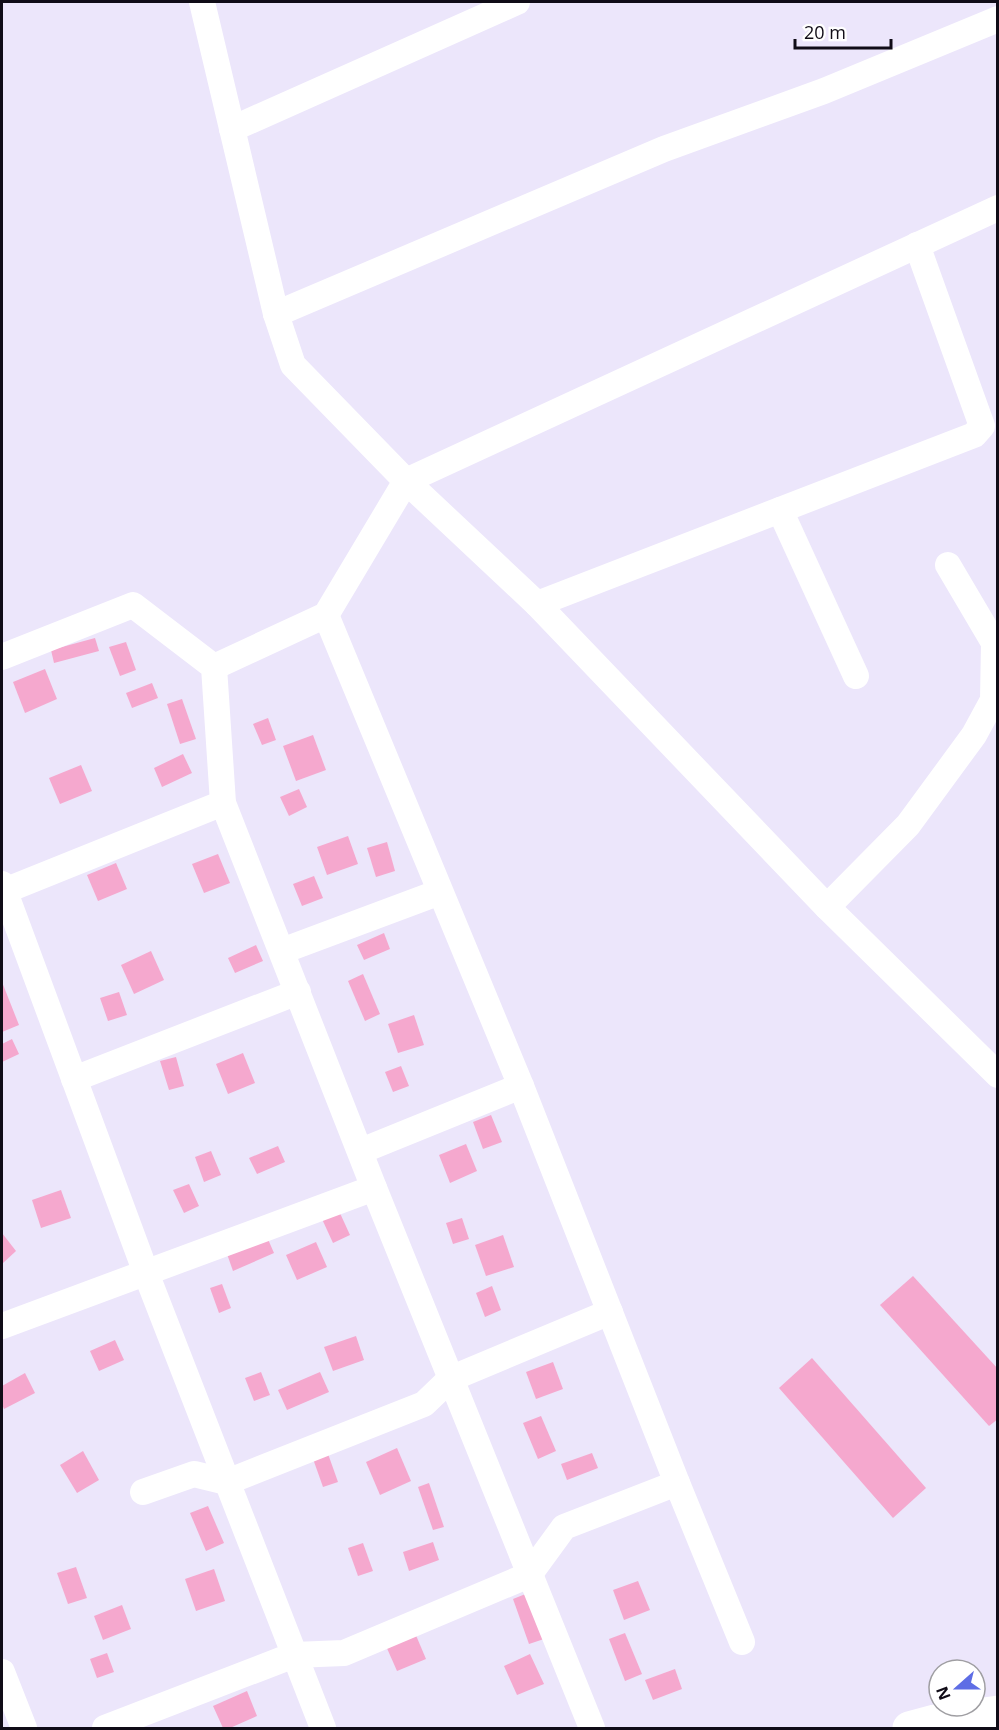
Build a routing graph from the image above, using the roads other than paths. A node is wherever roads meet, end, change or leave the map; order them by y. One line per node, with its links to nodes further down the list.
1 (202, 2): 4 (street)
2 (517, 2): 4 (street)
3 (998, 19): 7 (street)
4 (232, 129): 7 (street)
5 (998, 208): 6 (street)
6 (917, 245): 8 (street); 9 (street)
7 (276, 314): 8 (street)
8 (406, 481): 11 (street); 12 (street)
9 (780, 510): 11 (street); 15 (street)
10 (948, 565): 19 (street)
11 (537, 604): 19 (street)
12 (326, 615): 14 (street); 18 (street)
13 (2, 657): 14 (street)
14 (214, 667): 16 (street)
15 (856, 675)
16 (223, 803): 17 (street); 20 (street)
17 (2, 889): 23 (street)
18 (440, 892): 20 (street); 24 (street)
19 (827, 907): 22 (street)
20 (282, 951): 21 (street)
21 (298, 992): 23 (street); 25 (street)
22 (998, 1075)
23 (74, 1079): 27 (street)
24 (521, 1086): 25 (street); 28 (street)
25 (361, 1151): 26 (street)
26 (374, 1188): 27 (street); 30 (street)
27 (146, 1273): 29 (street); 31 (street)
28 (610, 1312): 30 (street); 32 (street)
29 (2, 1326)
30 (450, 1379): 31 (street); 34 (street)
31 (227, 1482): 33 (street); 36 (street)
32 (677, 1483): 34 (street); 35 (street)
33 (143, 1492)
34 (529, 1575): 36 (street); 42 (street)
35 (742, 1642)
36 (294, 1655): 40 (street); 41 (street)
37 (2, 1672): 39 (street)
38 (998, 1712): 43 (main road)
39 (24, 1728)
40 (105, 1728)
41 (323, 1728)
42 (592, 1728)
43 (909, 1728)

